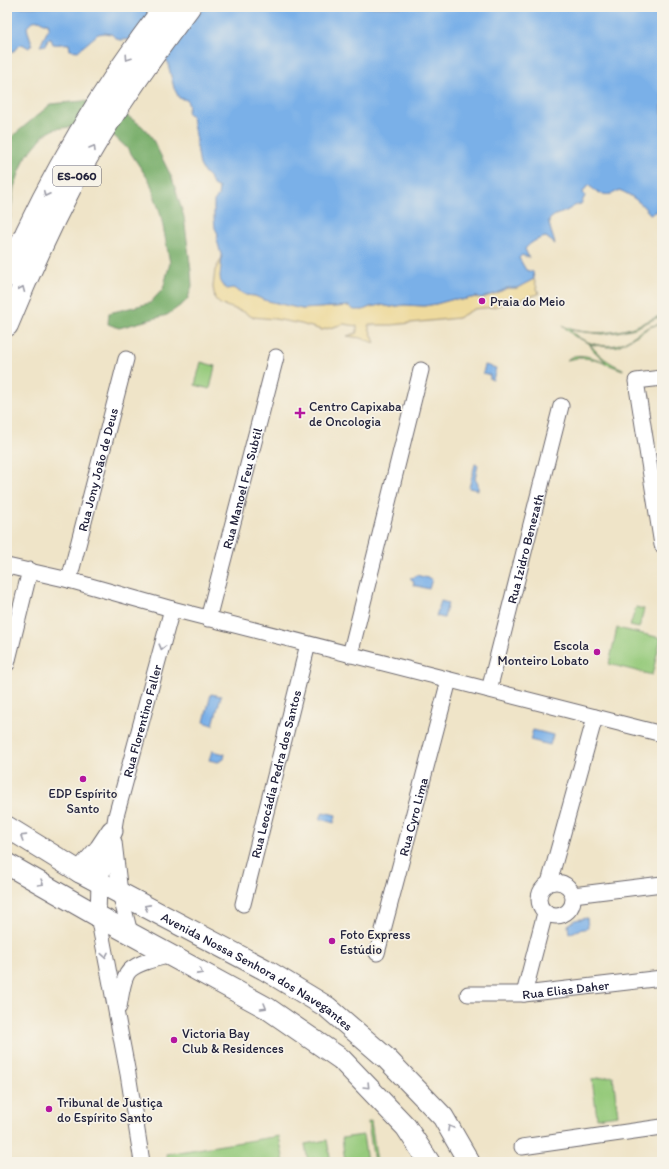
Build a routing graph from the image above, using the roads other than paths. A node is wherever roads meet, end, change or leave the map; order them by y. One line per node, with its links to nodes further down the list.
1 (165, 7): 3 (main road, ES-060, one-way to 3)
2 (189, 7): 4 (main road, ES-060, one-way to 2)
3 (7, 276)
4 (7, 325)
5 (276, 357): 15 (street, Rua Manoel Feu Subtil)
6 (126, 359): 13 (street, Rua Jony João de Deus)
7 (420, 370): 17 (street)
8 (662, 378): 10 (street)
9 (561, 406): 20 (street, Rua Izidro Benezath)
10 (662, 545)
11 (7, 566): 12 (street)
12 (30, 570): 13 (street); 18 (street)
13 (69, 580): 14 (street)
14 (172, 610): 15 (street); 24 (street, Rua Florentino Faller, one-way to 24)
15 (208, 619): 16 (street)
16 (308, 644): 17 (street); 32 (street, Rua Leocádia Pedra dos Santos)
17 (350, 655): 19 (street)
18 (7, 664)
19 (448, 680): 20 (street); 36 (street, Rua Cyro Lima)
20 (489, 690): 21 (street)
21 (595, 717): 22 (street); 28 (street)
22 (662, 734)
23 (7, 827): 26 (main road, Avenida Nossa Senhora dos Navegantes, one-way to 23)
24 (112, 832): 26 (main road); 27 (street, Rua Florentino Faller); 30 (street, Rua Florentino Faller)
25 (7, 864): 34 (main road, Avenida Nossa Senhora dos Navegantes, one-way to 34)
26 (80, 872): 27 (main road, Avenida Nossa Senhora dos Navegantes)
27 (99, 882): 30 (main road, Avenida Nossa Senhora dos Navegantes); 34 (street, Rua Florentino Faller)
28 (549, 883): 31 (street); 33 (street)
29 (662, 884): 31 (street)
30 (120, 893): 35 (street, Rua Florentino Faller); 46 (main road, Avenida Nossa Senhora dos Navegantes, one-way to 30)
31 (573, 895): 33 (street)
32 (243, 904)
33 (545, 913): 40 (street)
34 (98, 916): 35 (main road, Avenida Nossa Senhora dos Navegantes); 41 (street, Rua Florentino Faller, one-way to 41)
35 (130, 933): 37 (main road, Avenida Nossa Senhora dos Navegantes)
36 (377, 953)
37 (171, 956): 41 (street); 45 (main road, Avenida Nossa Senhora dos Navegantes, one-way to 45)
38 (662, 978): 40 (street, Rua Elias Daher)
39 (468, 994): 40 (street, Rua Elias Daher)
40 (524, 994)
41 (117, 1016): 44 (street, Rua Florentino Faller)
42 (662, 1127): 43 (street)
43 (522, 1147)
44 (142, 1162)
45 (429, 1162)
46 (468, 1162)

